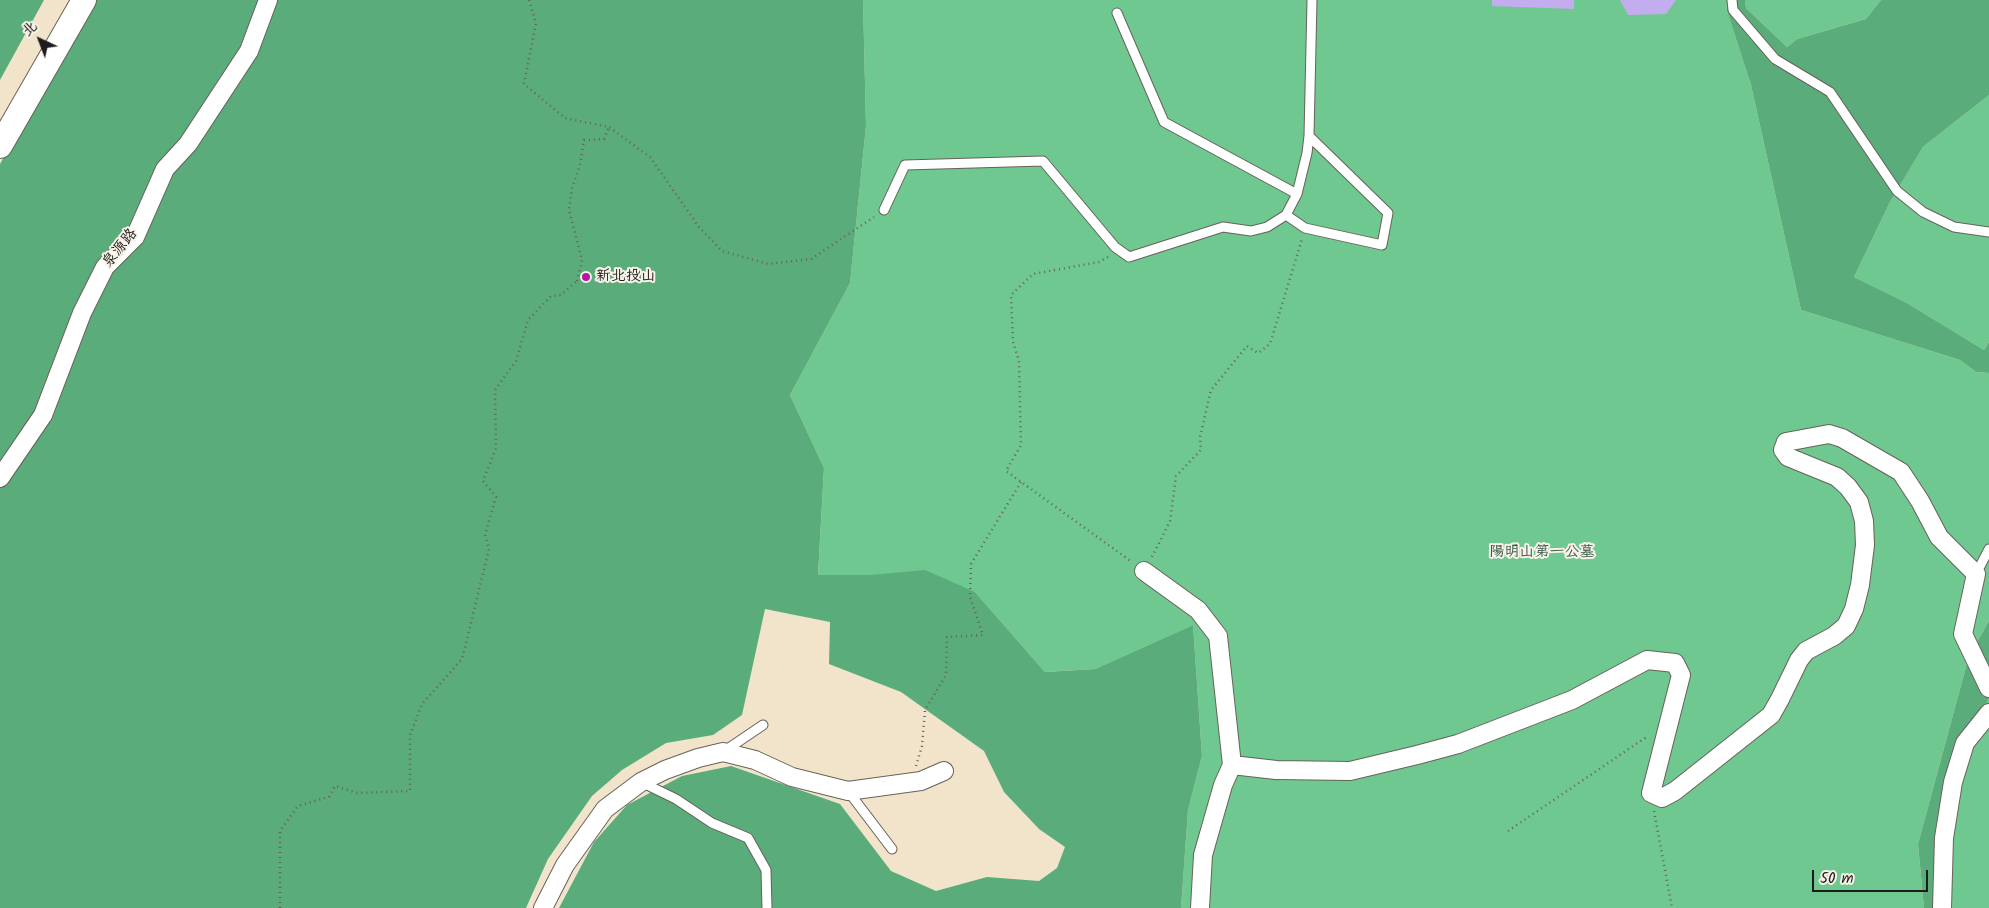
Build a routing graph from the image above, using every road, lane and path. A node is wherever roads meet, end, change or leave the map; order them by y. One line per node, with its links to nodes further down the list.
1 (84, 0): 9 (street)
2 (268, 0): 16 (street, 泉源路)
3 (529, 0): 7 (path)
4 (1312, 0): 8 (lane)
5 (1732, 0): 14 (lane)
6 (1117, 13): 10 (lane)
7 (609, 127): 11 (path); 34 (path)
8 (1309, 136): 10 (lane); 13 (lane)
9 (0, 146)
10 (1297, 194): 12 (lane)
11 (884, 210): 15 (lane)
12 (1286, 215): 13 (lane); 15 (lane)
13 (1305, 228): 19 (path)
14 (1989, 232)
15 (1121, 251): 17 (path)
16 (0, 478)
17 (1021, 482): 19 (path); 29 (path)
18 (1989, 549): 20 (lane)
19 (1144, 571): 26 (street)
20 (1976, 574): 21 (street); 31 (street)
21 (1989, 688)
22 (1989, 713): 39 (street)
23 (1670, 722): 26 (street); 31 (street); 32 (path)
24 (764, 725): 25 (lane)
25 (723, 752): 28 (street); 30 (street)
26 (1232, 765): 37 (street)
27 (944, 770): 29 (street)
28 (641, 782): 35 (street); 36 (lane)
29 (911, 782): 30 (street)
30 (848, 791): 33 (lane)
31 (1651, 793): 38 (path)
32 (1508, 831)
33 (892, 849)
34 (280, 908)
35 (544, 908)
36 (766, 908)
37 (1200, 908)
38 (1672, 908)
39 (1942, 908)

